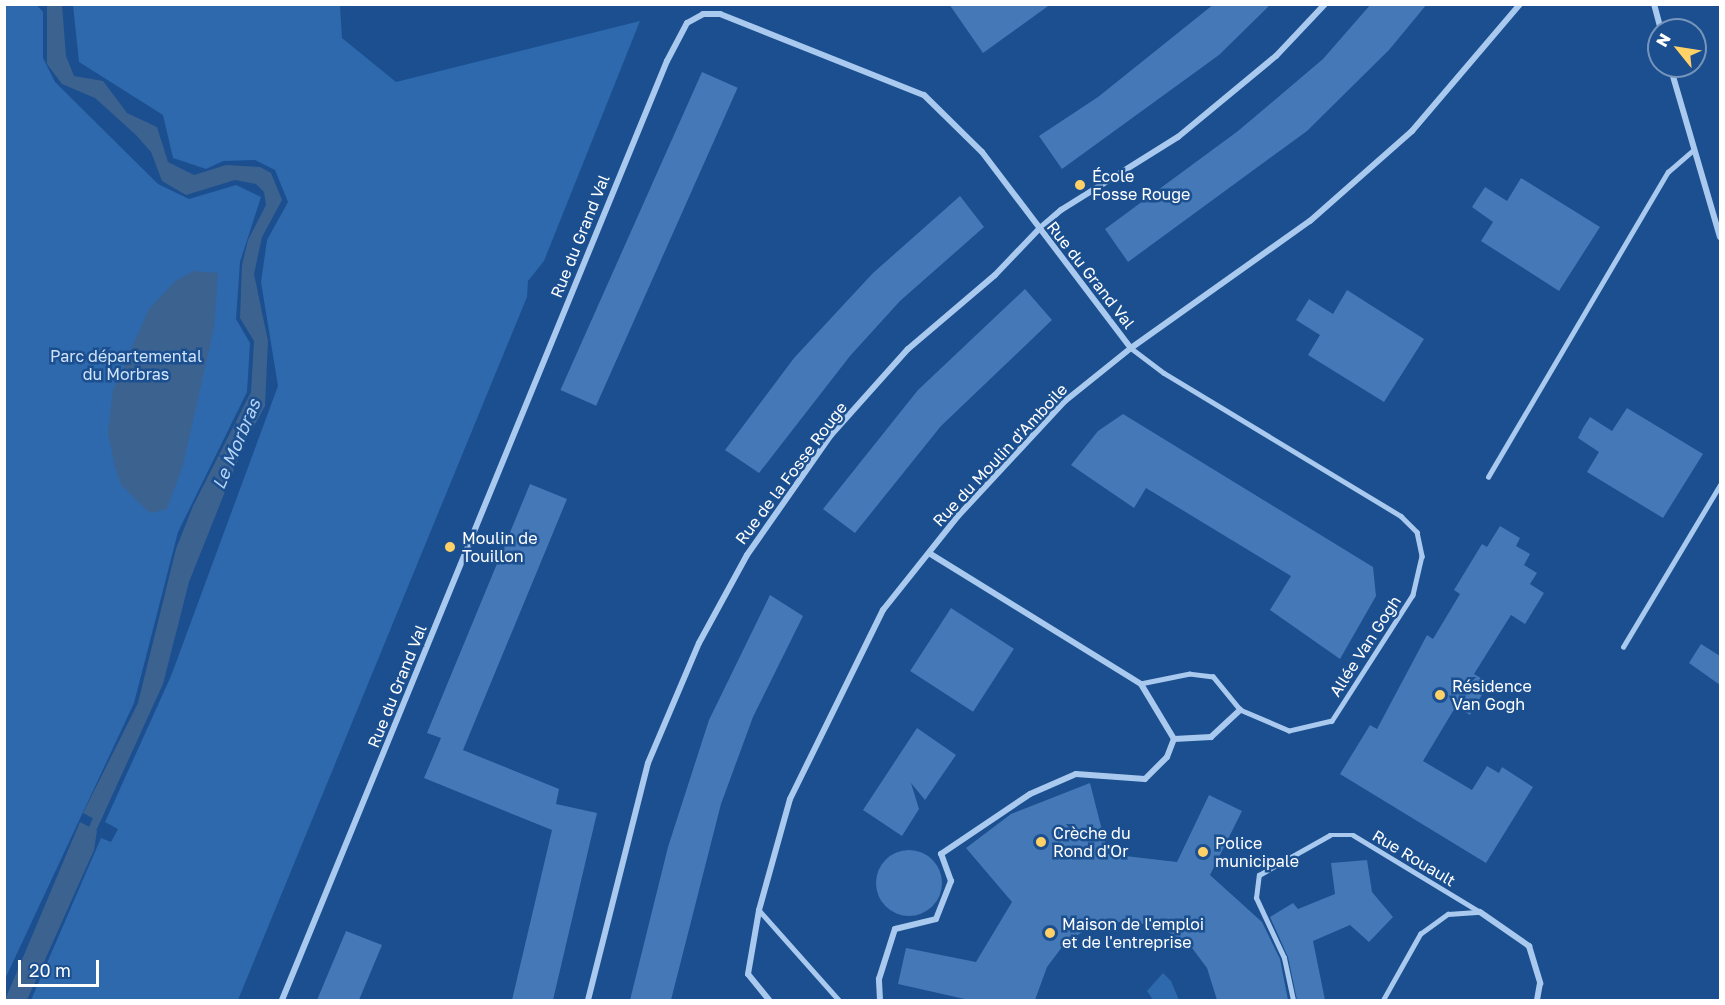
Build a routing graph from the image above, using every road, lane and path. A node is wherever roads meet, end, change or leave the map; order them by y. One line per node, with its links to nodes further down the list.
1 (1325, 4): 5 (street, Rue de la Fosse Rouge)
2 (1520, 4): 7 (street, Rue du Moulin d'Amboile)
3 (1673, 78): 4 (street)
4 (1692, 151): 6 (street); 8 (lane)
5 (1039, 229): 7 (street, Rue du Grand Val); 17 (street, Rue du Grand Val); 18 (street, Rue de la Fosse Rouge)
6 (1720, 237)
7 (1131, 348): 10 (street, Rue du Moulin d'Amboile); 13 (lane, Allée Van Gogh)
8 (1488, 477)
9 (1720, 485): 11 (lane)
10 (928, 553): 12 (street); 15 (street, Rue du Moulin d'Amboile)
11 (1623, 647)
12 (1142, 684): 13 (lane, Allée Van Gogh); 14 (street)
13 (1240, 710): 14 (street)
14 (1174, 740): 21 (street)
15 (759, 909): 19 (street, Rue du Moulin d'Amboile); 20 (lane)
16 (1480, 912): 22 (lane, Rue Rouault); 23 (lane); 24 (street)
17 (282, 1000)
18 (588, 1000)
19 (770, 1000)
20 (839, 1000)
21 (880, 1000)
22 (1293, 1000)
23 (1383, 1000)
24 (1537, 1000)

